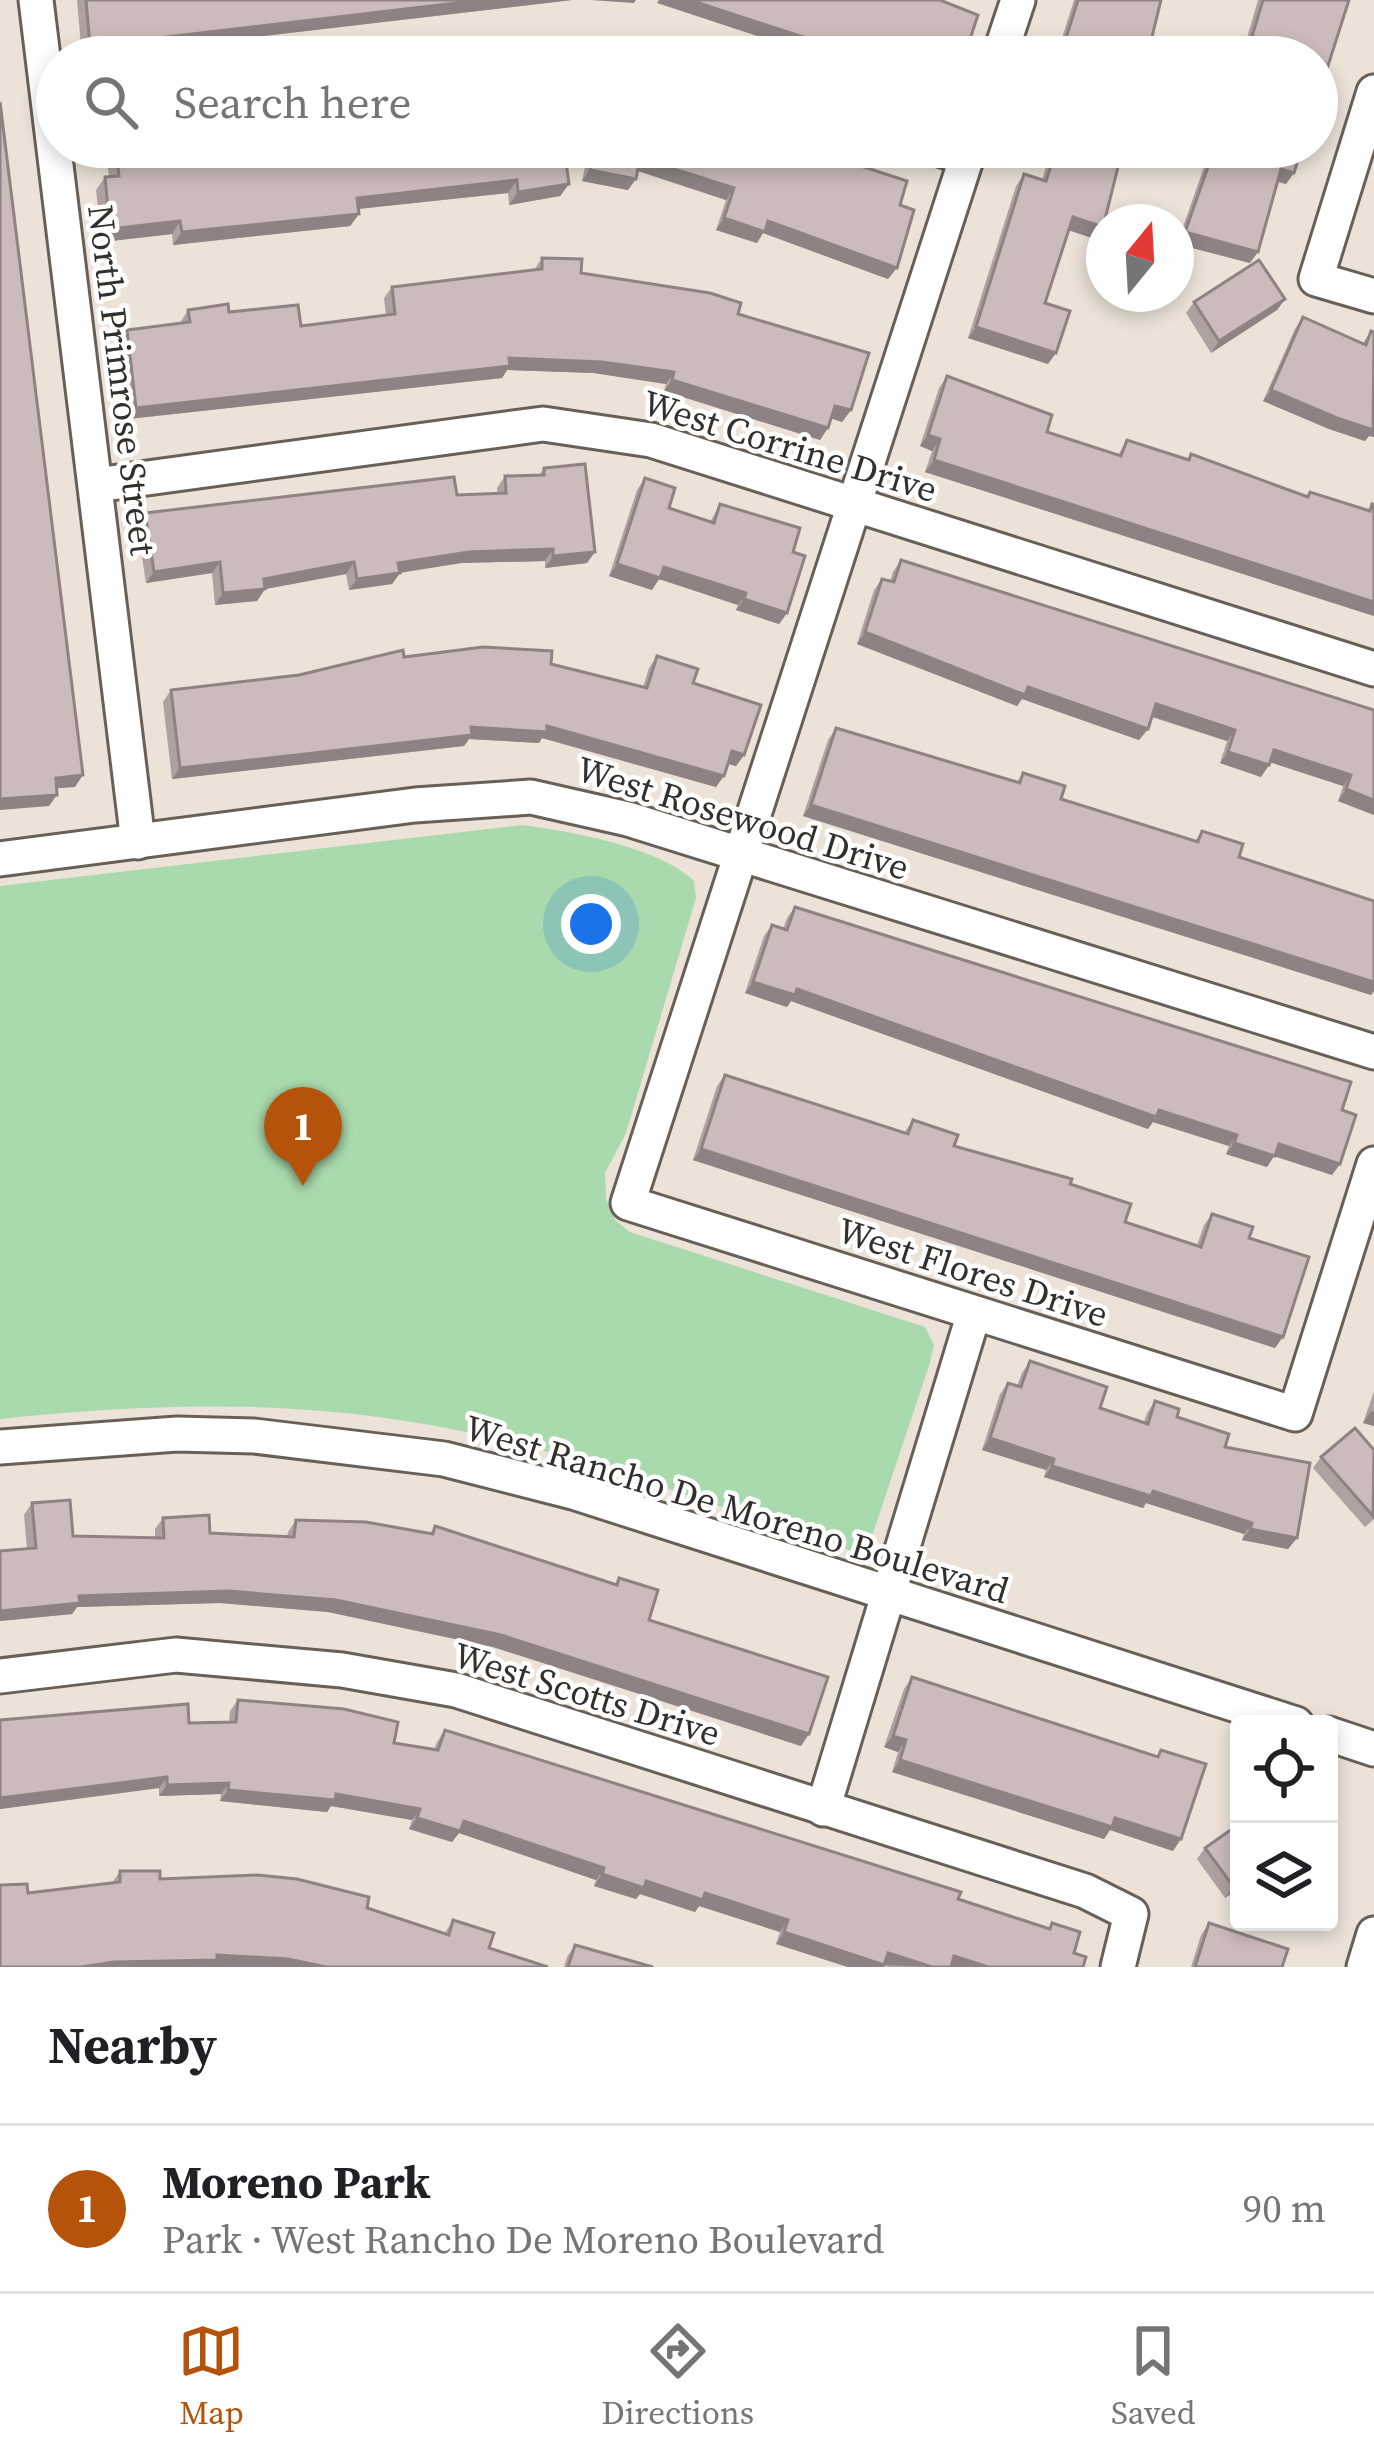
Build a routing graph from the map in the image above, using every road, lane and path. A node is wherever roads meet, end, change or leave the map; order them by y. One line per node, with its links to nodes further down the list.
1 (36, 0): 3 (street, North Primrose Street)
2 (1018, 0): 4 (street)
3 (41, 36)
4 (1006, 36)
5 (1374, 92): 8 (street)
6 (59, 168): 9 (street, North Primrose Street)
7 (963, 168): 10 (street)
8 (1374, 296)
9 (96, 485): 10 (street, West Corrine Drive); 12 (street, North Primrose Street)
10 (855, 504): 11 (street, West Corrine Drive); 13 (street)
11 (1374, 669)
12 (138, 842): 13 (street, West Rosewood Drive); 14 (street, West Rosewood Drive)
13 (741, 856): 15 (street, West Rosewood Drive); 17 (street, West Flores Drive)
14 (0, 859)
15 (1374, 1052)
16 (1374, 1164): 17 (street, West Flores Drive)
17 (974, 1313): 19 (street)
18 (0, 1447): 19 (street, West Rancho De Moreno Boulevard)
19 (892, 1597): 21 (street, West Rancho De Moreno Boulevard); 24 (street)
20 (0, 1676): 24 (street, West Scotts Drive)
21 (1267, 1715)
22 (1338, 1737): 23 (street)
23 (1374, 1749)
24 (824, 1809): 26 (street, West Scotts Drive)
25 (1374, 1934): 27 (street)
26 (1118, 1967)
27 (1364, 1967)

